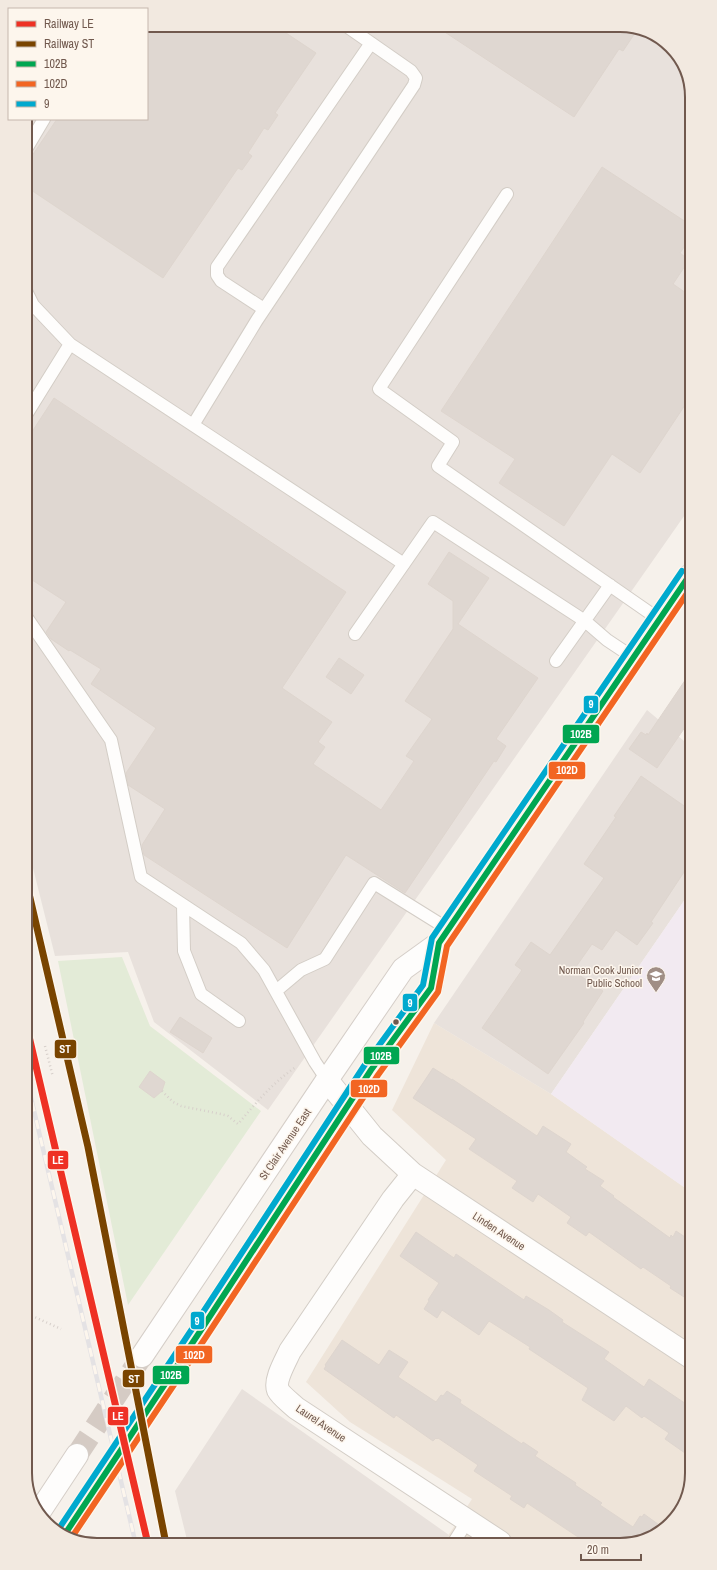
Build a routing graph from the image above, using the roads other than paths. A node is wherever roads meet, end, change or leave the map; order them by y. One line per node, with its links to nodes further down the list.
1 (356, 32): 2 (lane)
2 (372, 43): 7 (lane); 7 (lane)
3 (43, 120): 4 (lane)
4 (32, 139)
5 (507, 194): 13 (lane)
6 (32, 303): 8 (lane)
7 (264, 309): 10 (lane)
8 (70, 344): 9 (lane); 10 (lane)
9 (32, 405)
10 (193, 425): 11 (lane)
11 (404, 564): 15 (lane); 17 (lane)
12 (685, 583): 14 (main road, St Clair Avenue East)
13 (610, 585): 14 (lane); 15 (lane)
14 (660, 620): 18 (main road, St Clair Avenue East)
15 (585, 621): 18 (lane); 19 (lane)
16 (32, 625): 20 (lane)
17 (355, 634)
18 (634, 658): 21 (main road, St Clair Avenue East)
19 (556, 661)
20 (183, 905): 22 (lane); 23 (lane)
21 (444, 936): 22 (lane); 24 (main road, St Clair Avenue East); 25 (main road, St Clair Avenue East)
22 (276, 991): 24 (lane)
23 (239, 1021)
24 (327, 1080): 25 (main road, Linden Avenue); 28 (main road, St Clair Avenue East)
25 (348, 1107): 26 (main road, Linden Avenue); 29 (main road, St Clair Avenue East)
26 (413, 1174): 27 (main road, Linden Avenue); 33 (main road, Laurel Avenue)
27 (685, 1353)
28 (142, 1356)
29 (152, 1404)
30 (77, 1456): 32 (main road)
31 (88, 1499): 34 (main road)
32 (42, 1507)
33 (468, 1520): 35 (lane); 36 (main road, Laurel Avenue)
34 (67, 1530)
35 (457, 1538)
36 (494, 1538)

